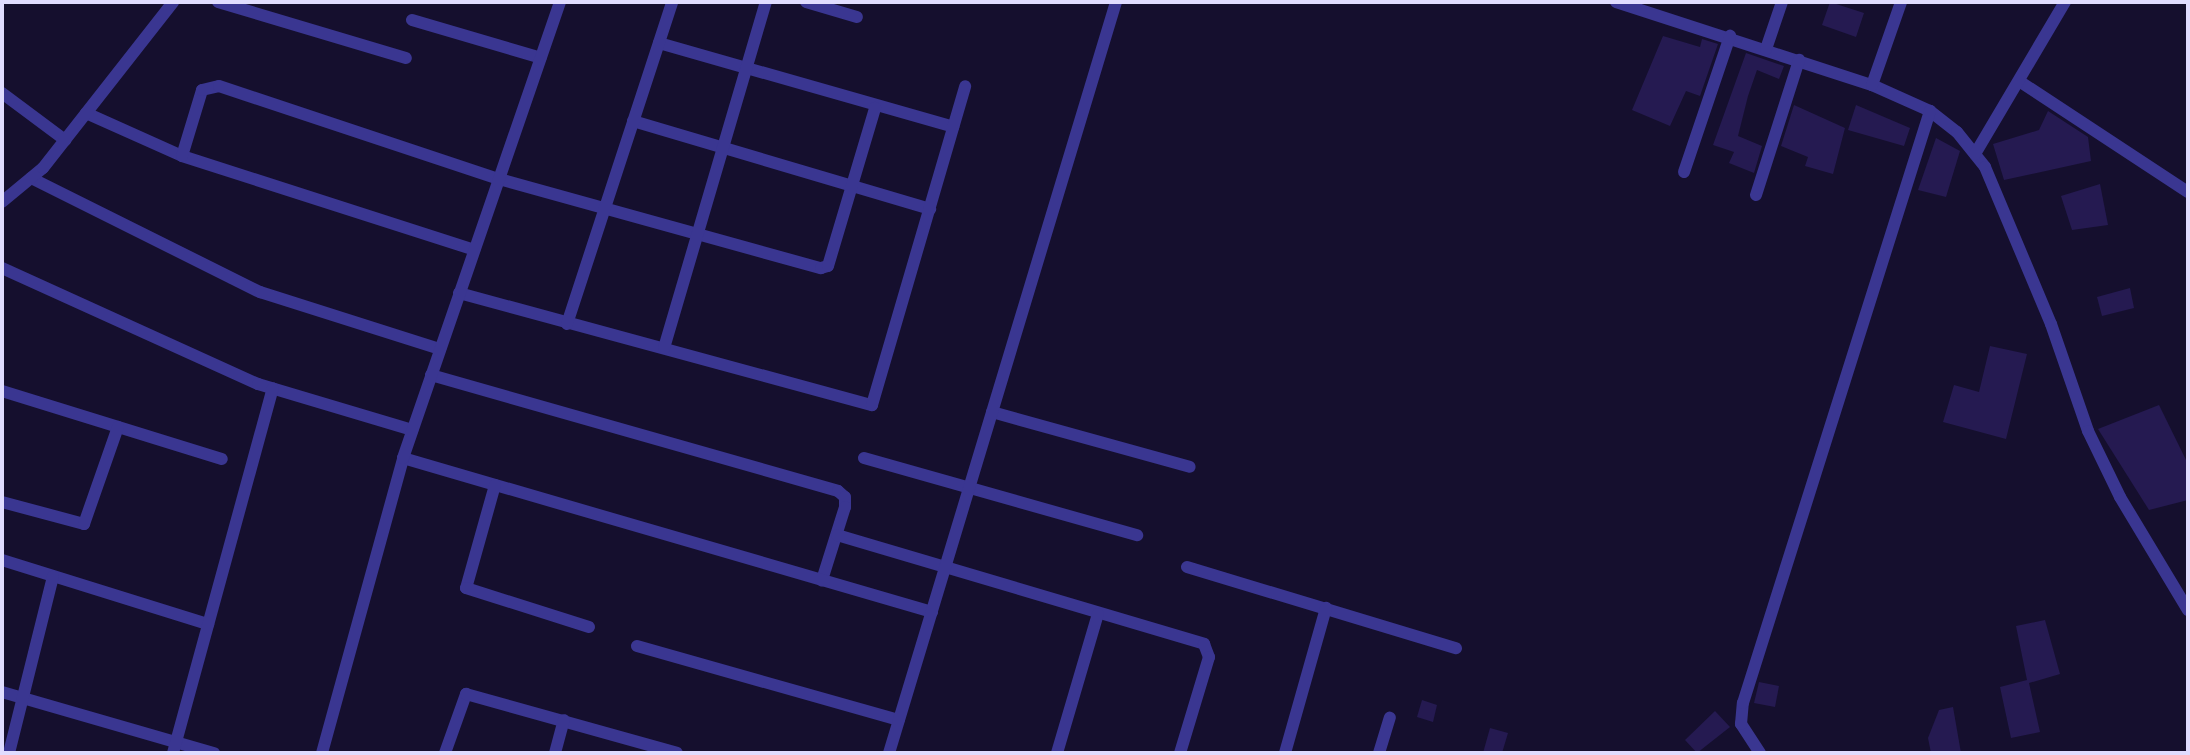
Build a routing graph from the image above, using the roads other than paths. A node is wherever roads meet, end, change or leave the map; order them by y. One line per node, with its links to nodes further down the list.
1 (173, 2): 27 (street)
2 (218, 2): 17 (street)
3 (560, 2): 18 (street)
4 (672, 2): 15 (street)
5 (766, 2): 20 (street)
6 (806, 2): 12 (street)
7 (1116, 2): 53 (street)
8 (1616, 2): 14 (street)
9 (1783, 2): 16 (street)
10 (1901, 2): 22 (street)
11 (2066, 2): 21 (street)
12 (857, 17)
13 (412, 20): 18 (street)
14 (1730, 36): 16 (street); 34 (street)
15 (659, 43): 20 (street); 28 (street)
16 (1766, 49): 19 (street)
17 (406, 58)
18 (541, 58): 36 (street)
19 (1799, 60): 22 (street); 39 (street)
20 (747, 69): 25 (street); 31 (street)
21 (2018, 81): 32 (street); 38 (street)
22 (1872, 85): 26 (street)
23 (965, 86): 29 (street)
24 (2, 93): 30 (street)
25 (875, 108): 29 (street); 37 (street)
26 (1930, 111): 32 (street); 96 (street)
27 (86, 113): 30 (street); 33 (street)
28 (633, 121): 31 (street); 41 (street)
29 (953, 127): 42 (street)
30 (65, 140): 35 (street)
31 (723, 148): 37 (street); 43 (street)
32 (1975, 154): 71 (street)
33 (182, 156): 36 (street); 44 (street)
34 (1684, 172)
35 (30, 178): 40 (street); 49 (street)
36 (499, 179): 41 (street); 44 (street)
37 (852, 186): 42 (street); 43 (street)
38 (2188, 192)
39 (1756, 195)
40 (2, 202)
41 (605, 207): 43 (street); 47 (street)
42 (929, 209): 48 (street)
43 (698, 232): 48 (street)
44 (474, 250): 46 (street)
45 (2, 268): 51 (street)
46 (459, 293): 47 (street); 49 (street)
47 (567, 324): 48 (street)
48 (664, 348)
49 (440, 349): 50 (street)
50 (431, 375): 55 (street); 64 (street)
51 (273, 388): 55 (street); 74 (street)
52 (2, 391): 54 (street)
53 (992, 412): 59 (street); 61 (street)
54 (118, 427): 58 (street); 62 (street)
55 (412, 430): 56 (street)
56 (403, 458): 60 (street); 87 (street)
57 (864, 458): 61 (street)
58 (222, 459)
59 (1191, 467)
60 (495, 485): 69 (street); 75 (street)
61 (970, 488): 63 (street); 67 (street)
62 (2, 502)
63 (1137, 535)
64 (836, 536): 67 (street); 69 (street)
65 (2, 560): 68 (street)
66 (1187, 567): 70 (street)
67 (945, 568): 72 (street); 73 (street)
68 (53, 576): 74 (street); 79 (street)
69 (822, 580): 72 (street)
70 (1326, 608): 77 (street); 94 (street)
71 (2188, 610)
72 (932, 612): 82 (street)
73 (1098, 614): 92 (street); 93 (street)
74 (208, 624): 83 (street)
75 (589, 627)
76 (637, 646): 82 (street)
77 (1457, 648)
78 (2, 692): 79 (street)
79 (23, 698): 83 (street); 85 (street)
80 (1390, 718): 95 (street)
81 (564, 720): 84 (street); 88 (street); 89 (street)
82 (899, 720): 91 (street)
83 (174, 748): 86 (street)
84 (655, 750): 90 (street)
85 (9, 753)
86 (214, 753)
87 (321, 753)
88 (445, 753)
89 (555, 753)
90 (677, 753)
91 (889, 753)
92 (1057, 753)
93 (1180, 753)
94 (1285, 753)
95 (1379, 753)
96 (1760, 753)

